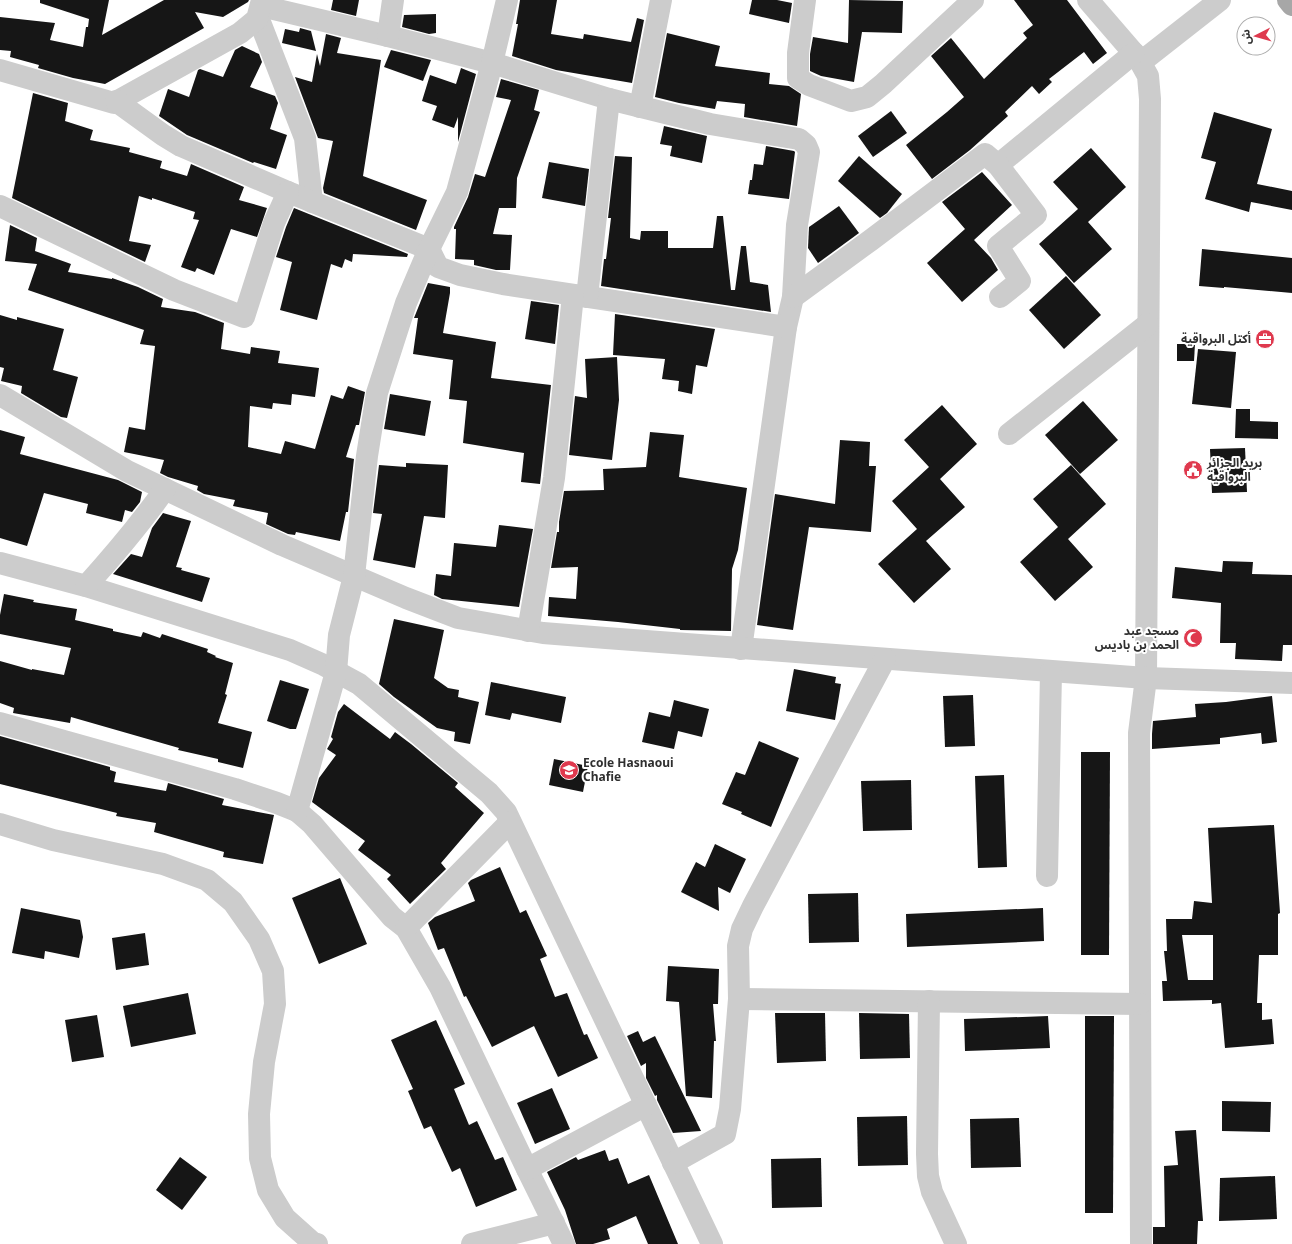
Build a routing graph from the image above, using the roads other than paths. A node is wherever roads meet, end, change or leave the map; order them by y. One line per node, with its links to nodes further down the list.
1 (394, 0): 11 (street)
2 (507, 0): 13 (street)
3 (805, 0): 4 (street)
4 (973, 0)
5 (1088, 0): 12 (street)
6 (1220, 0): 12 (street)
7 (1288, 0): 9 (main road)
8 (654, 1): 17 (street)
9 (1292, 5)
10 (260, 8): 11 (street); 16 (street); 20 (street)
11 (388, 36): 13 (street)
12 (1137, 58): 18 (street); 26 (street)
13 (492, 63): 15 (street); 22 (street)
14 (0, 70): 16 (street)
15 (609, 99): 17 (street); 23 (street)
16 (116, 101): 19 (street)
17 (640, 107): 25 (street)
18 (998, 166): 24 (street); 25 (street)
19 (288, 192): 20 (street); 21 (street)
20 (312, 202): 22 (street)
21 (0, 206)
22 (429, 249): 23 (street); 32 (street)
23 (580, 296): 27 (street); 34 (street)
24 (1000, 296)
25 (793, 297): 27 (street)
26 (1148, 324): 29 (street); 39 (street)
27 (786, 327): 35 (street)
28 (0, 395): 30 (street)
29 (1009, 434)
30 (165, 489): 32 (street); 33 (street)
31 (0, 563): 33 (street)
32 (354, 576): 34 (street); 37 (street)
33 (86, 586): 37 (street)
34 (528, 631): 35 (street)
35 (741, 648): 36 (street)
36 (885, 659): 38 (street); 47 (street)
37 (336, 672): 42 (street); 43 (street)
38 (1051, 672): 39 (street); 45 (street)
39 (1146, 678): 40 (street); 49 (street)
40 (1292, 683)
41 (0, 723): 42 (street)
42 (297, 811): 46 (street)
43 (510, 822): 46 (street); 50 (street)
44 (0, 824): 54 (street)
45 (1047, 876)
46 (406, 928): 52 (street)
47 (739, 999): 48 (street); 51 (street)
48 (929, 1001): 49 (street); 58 (street)
49 (1140, 1004): 59 (street)
50 (646, 1104): 51 (street); 52 (street)
51 (673, 1163): 57 (street)
52 (527, 1169): 53 (street)
53 (554, 1223): 55 (street); 56 (street)
54 (317, 1244)
55 (472, 1244)
56 (564, 1244)
57 (712, 1244)
58 (956, 1244)
59 (1141, 1244)

